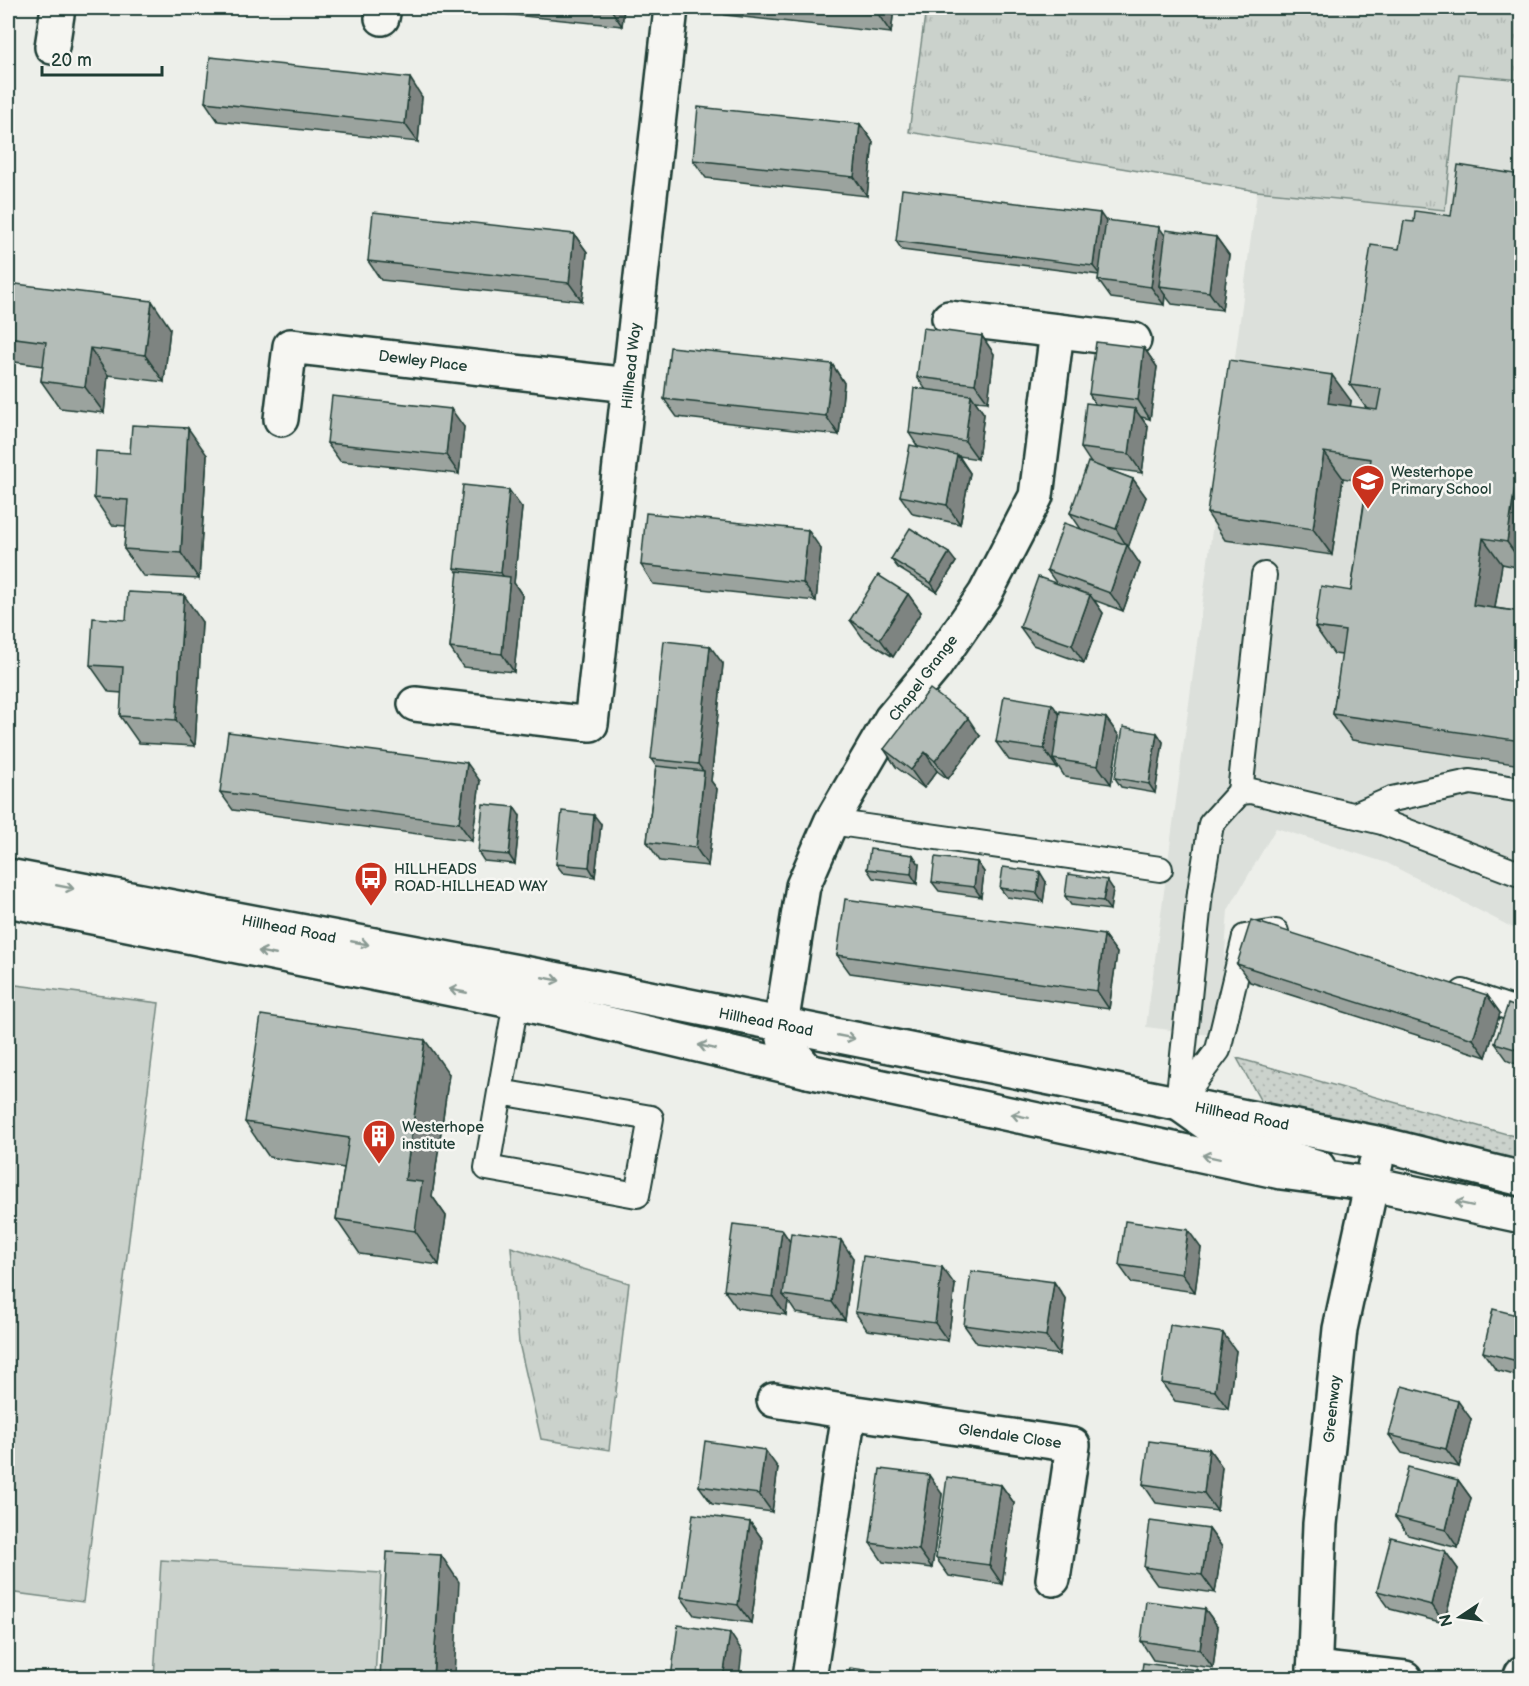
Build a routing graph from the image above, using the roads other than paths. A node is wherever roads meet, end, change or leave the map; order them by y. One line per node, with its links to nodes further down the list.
1 (58, 8): 3 (street)
2 (671, 8): 7 (street, Hillhead Way)
3 (52, 46)
4 (949, 318): 5 (street)
5 (1057, 331): 6 (street); 14 (street, Chapel Grange)
6 (1134, 340)
7 (629, 385): 8 (street, Dewley Place); 10 (street, Hillhead Way)
8 (281, 419)
9 (1264, 574): 12 (lane)
10 (415, 704)
11 (1521, 790): 13 (lane)
12 (1240, 792): 13 (lane); 27 (lane)
13 (1355, 815): 16 (lane)
14 (831, 822): 15 (lane); 23 (street, Chapel Grange)
15 (1160, 868)
16 (1521, 875)
17 (8, 876): 23 (street, Hillhead Road, one-way to 23)
18 (8, 900): 21 (street, one-way to 18)
19 (1303, 938): 27 (lane)
20 (1445, 986): 22 (lane)
21 (516, 1002): 24 (street, one-way to 21); 26 (lane)
22 (1521, 1012)
23 (781, 1025): 24 (street); 25 (street); 27 (street, Hillhead Road, one-way to 27)
24 (738, 1055): 25 (street)
25 (808, 1071): 30 (street, one-way to 25)
26 (500, 1092): 26 (lane)
27 (1178, 1103): 28 (street, Hillhead Road); 30 (street)
28 (1381, 1144): 29 (street, Hillhead Road); 30 (street, Greenway)
29 (1521, 1179)
30 (1371, 1184): 31 (street, one-way to 30); 36 (street, Greenway)
31 (1521, 1216)
32 (774, 1401): 33 (street, Glendale Close)
33 (849, 1412): 34 (street, Glendale Close); 37 (street)
34 (1053, 1579)
35 (1521, 1672): 39 (street)
36 (1314, 1673): 38 (street)
37 (809, 1678)
38 (1405, 1678)
39 (1520, 1678)

